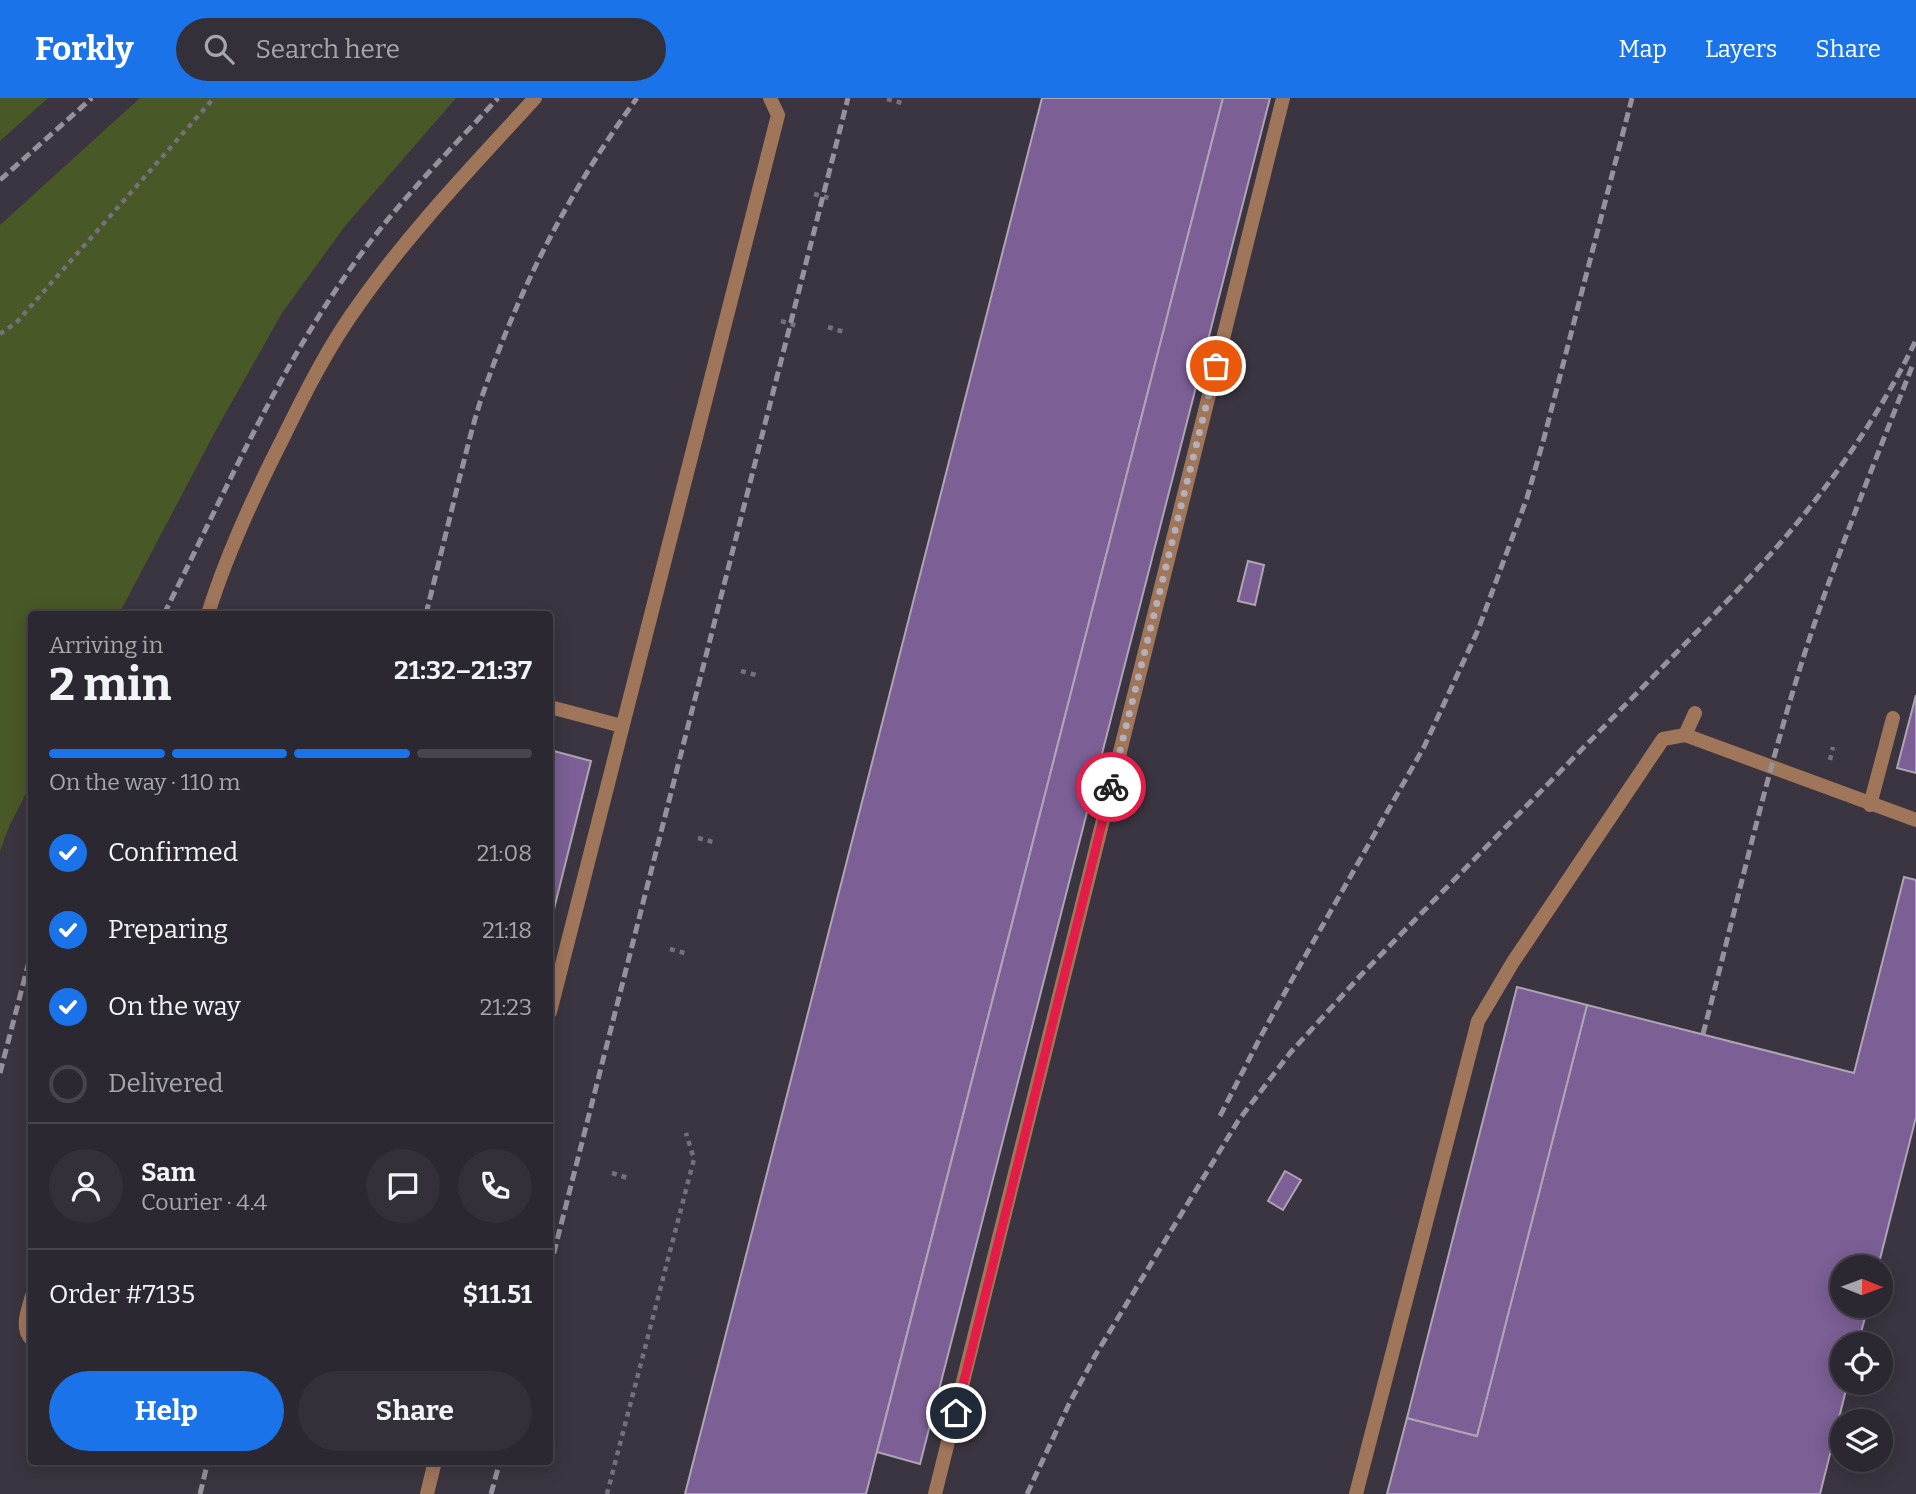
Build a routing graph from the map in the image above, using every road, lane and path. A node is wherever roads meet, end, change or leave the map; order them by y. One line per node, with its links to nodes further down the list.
1 (214, 98): 13 (path)
2 (536, 98): 14 (lane)
3 (771, 98): 20 (lane)
4 (1283, 98): 37 (lane)
5 (887, 99): 6 (path)
6 (906, 104)
7 (814, 194): 8 (path)
8 (833, 199)
9 (782, 321): 10 (path)
10 (800, 327)
11 (828, 327): 12 (path)
12 (847, 333)
13 (0, 334)
14 (209, 611)
15 (741, 671): 16 (path)
16 (760, 676)
17 (553, 708): 20 (lane)
18 (1695, 713): 21 (lane)
19 (1893, 718): 22 (lane)
20 (622, 726): 28 (lane)
21 (1685, 735): 22 (lane); 38 (lane)
22 (1870, 805): 23 (lane)
23 (1916, 820)
24 (698, 838): 25 (path)
25 (717, 843)
26 (670, 948): 27 (path)
27 (688, 954)
28 (553, 1000)
29 (686, 1133): 36 (path)
30 (612, 1173): 31 (path)
31 (631, 1179)
32 (28, 1315): 33 (lane)
33 (28, 1336)
34 (433, 1465): 35 (lane)
35 (427, 1494)
36 (607, 1494)
37 (935, 1494)
38 (1356, 1494)

